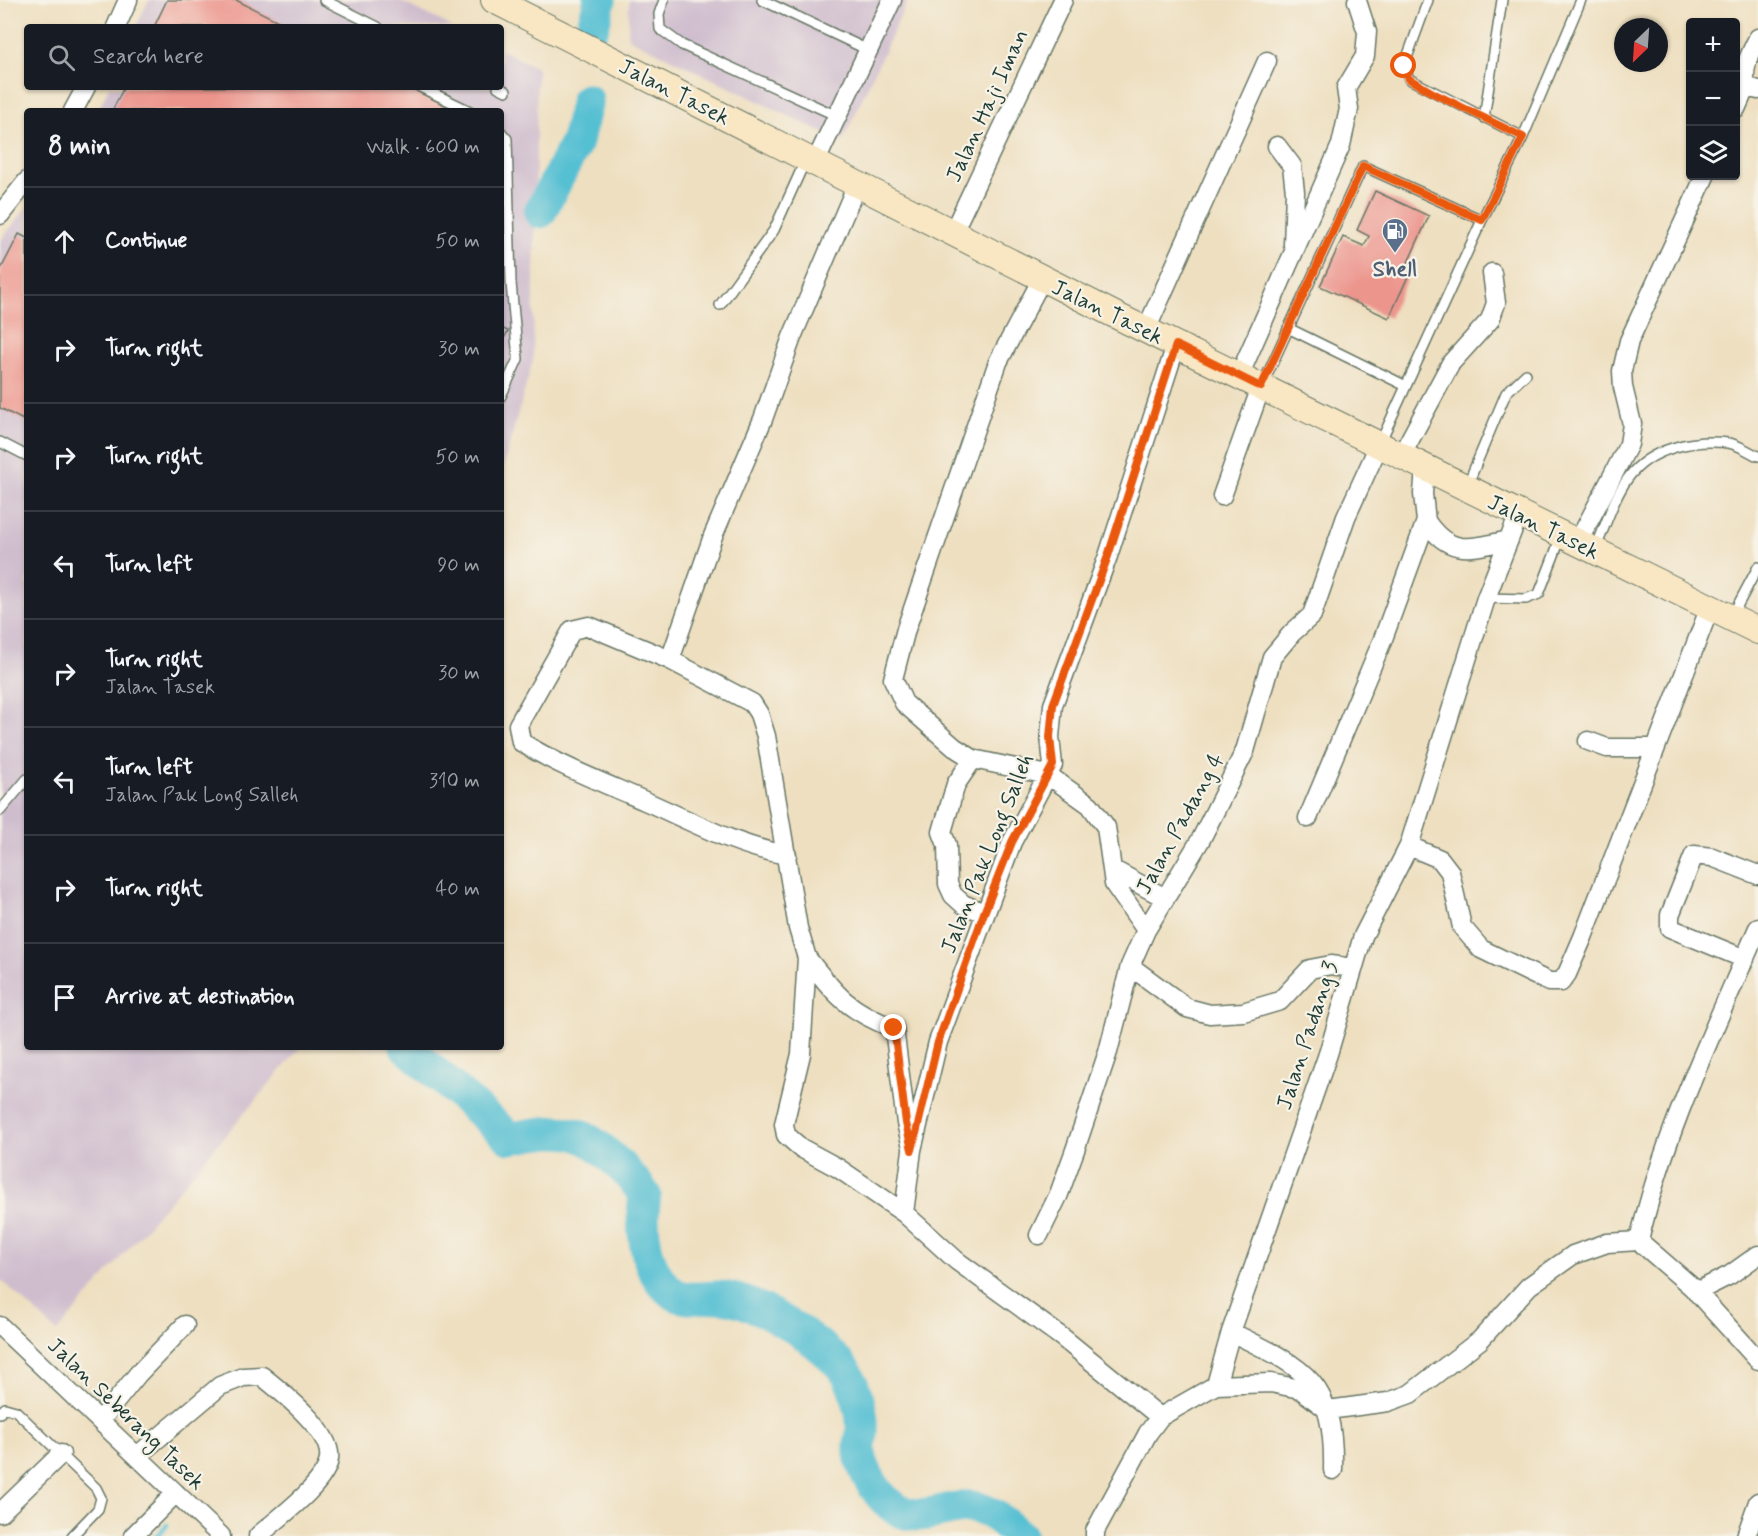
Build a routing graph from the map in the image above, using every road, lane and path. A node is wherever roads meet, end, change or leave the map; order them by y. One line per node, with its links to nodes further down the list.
1 (128, 0): 12 (street)
2 (324, 0): 13 (lane)
3 (494, 0): 28 (main road, Jalan Tasek)
4 (664, 0): 23 (lane)
5 (762, 0): 15 (lane)
6 (892, 0): 15 (street)
7 (1063, 0): 34 (street, Jalan Haji Iman)
8 (1428, 0): 24 (lane)
9 (1502, 0): 24 (lane)
10 (1581, 0): 26 (lane)
11 (1357, 1): 35 (street)
12 (117, 24)
13 (372, 24)
14 (1758, 38): 17 (street)
15 (868, 50): 23 (street)
16 (1267, 61): 40 (street)
17 (1752, 88): 20 (street)
18 (84, 90): 21 (street)
19 (426, 90): 22 (lane)
20 (1740, 104)
21 (75, 108)
22 (464, 108)
23 (837, 116): 28 (street)
24 (1484, 118): 26 (lane)
25 (504, 136): 45 (lane)
26 (1523, 137): 33 (lane)
27 (1276, 146): 35 (street)
28 (811, 159): 30 (main road, Jalan Tasek); 38 (lane)
29 (1703, 180): 56 (street)
30 (858, 182): 34 (main road, Jalan Tasek); 61 (street)
31 (24, 185): 32 (street)
32 (0, 215)
33 (1482, 220): 39 (lane); 44 (lane)
34 (953, 232): 37 (main road, Jalan Tasek)
35 (1292, 255): 43 (street)
36 (1492, 273): 47 (street, Jalan Padang 4)
37 (1042, 279): 40 (main road, Jalan Tasek); 64 (street)
38 (720, 305)
39 (1288, 328): 43 (lane); 44 (lane)
40 (1146, 330): 41 (main road, Jalan Tasek)
41 (1176, 345): 43 (main road, Jalan Tasek); 65 (street, Jalan Pak Long Salleh)
42 (1526, 374): 51 (lane)
43 (1250, 382): 47 (main road, Jalan Tasek); 52 (street)
44 (1406, 386): 47 (lane)
45 (504, 389)
46 (0, 442): 48 (lane)
47 (1390, 450): 50 (main road, Jalan Tasek); 73 (street, Jalan Padang 4)
48 (24, 454)
49 (1758, 456): 56 (lane)
50 (1425, 467): 51 (main road, Jalan Tasek); 54 (street)
51 (1467, 488): 53 (main road, Jalan Tasek)
52 (1222, 496)
53 (1519, 514): 55 (street, Jalan Padang 3); 56 (main road, Jalan Tasek)
54 (1426, 521): 55 (street); 68 (street)
55 (1509, 540): 58 (street, Jalan Padang 3)
56 (1578, 542): 58 (lane); 59 (main road, Jalan Tasek)
57 (1758, 567): 59 (lane)
58 (1486, 598): 69 (street, Jalan Padang 3)
59 (1721, 613): 60 (main road, Jalan Tasek); 63 (street)
60 (1758, 632)
61 (670, 660): 70 (street); 70 (street)
62 (1588, 741): 63 (street)
63 (1654, 748): 69 (street)
64 (973, 759): 65 (street); 74 (street)
65 (1048, 775): 71 (street); 74 (street, Jalan Pak Long Salleh)
66 (24, 783): 67 (lane)
67 (0, 812)
68 (1308, 818)
69 (1409, 846): 80 (street, Jalan Padang 3)
70 (787, 855): 77 (street)
71 (1112, 868): 73 (street); 76 (street)
72 (1758, 875): 78 (street)
73 (1166, 898): 76 (street, Jalan Padang 4)
74 (984, 913): 81 (street, Jalan Pak Long Salleh)
75 (1758, 928): 78 (street)
76 (1146, 930): 79 (street, Jalan Padang 4)
77 (807, 958): 81 (street); 82 (street)
78 (1745, 959): 84 (street)
79 (1130, 966): 80 (street); 83 (street, Jalan Padang 4)
80 (1353, 968): 89 (street, Jalan Padang 3)
81 (912, 1150): 82 (street, Jalan Pak Long Salleh)
82 (904, 1213): 94 (street)
83 (1039, 1235)
84 (1639, 1241): 86 (street); 92 (street)
85 (1758, 1255): 86 (street)
86 (1696, 1292): 90 (street)
87 (185, 1325): 95 (street)
88 (0, 1326): 95 (street, Jalan Seberang Tasek)
89 (1231, 1332): 91 (street, Jalan Padang 3); 92 (street)
90 (1758, 1360)
91 (1216, 1385): 92 (street); 94 (street)
92 (1328, 1410): 98 (street)
93 (0, 1413): 96 (lane)
94 (1160, 1417): 106 (street)
95 (100, 1421): 97 (street, Jalan Seberang Tasek)
96 (61, 1454): 101 (street); 102 (lane)
97 (137, 1456): 99 (street, Jalan Seberang Tasek); 105 (street)
98 (1333, 1470)
99 (176, 1492): 103 (street); 104 (street, Jalan Seberang Tasek)
100 (1758, 1502): 107 (street)
101 (0, 1513)
102 (72, 1536)
103 (134, 1536)
104 (221, 1536)
105 (258, 1536)
106 (1095, 1536)
107 (1746, 1536)

